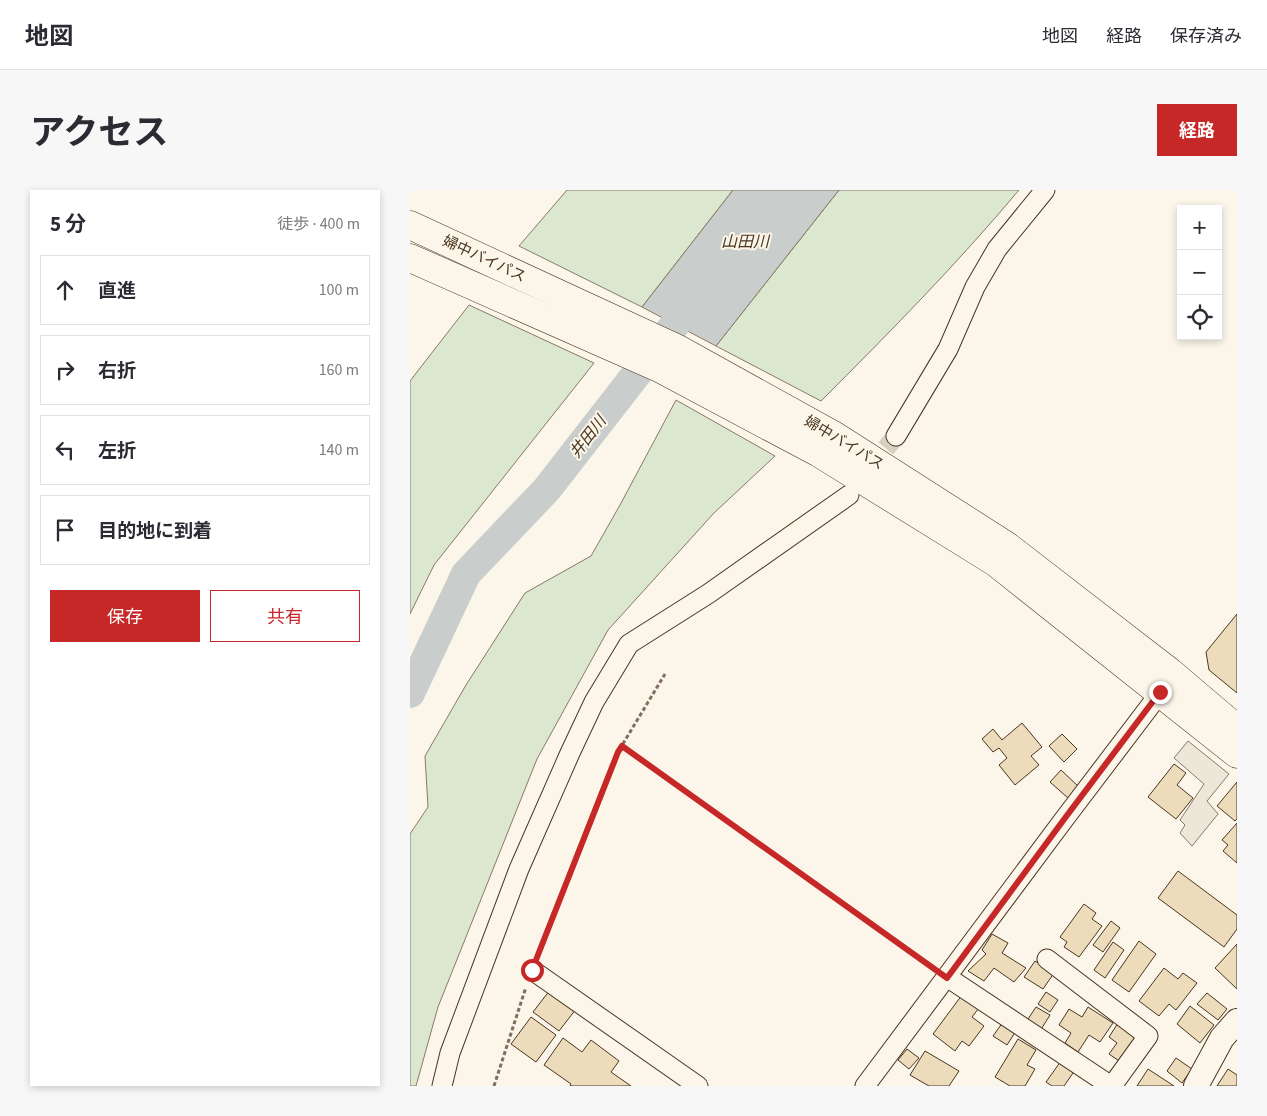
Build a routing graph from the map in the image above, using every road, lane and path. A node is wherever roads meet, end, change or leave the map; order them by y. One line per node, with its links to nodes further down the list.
1 (1046, 190): 4 (street)
2 (410, 225): 5 (highway, 婦中バイパス)
3 (410, 258): 5 (highway, 婦中バイパス)
4 (896, 436)
5 (827, 445): 8 (highway, 婦中バイパス); 9 (highway, 婦中バイパス)
6 (849, 494): 16 (street)
7 (665, 674): 10 (path)
8 (1160, 692): 11 (highway, 婦中バイパス); 14 (street)
9 (1237, 729)
10 (622, 746): 13 (path); 14 (path)
11 (1237, 754)
12 (1047, 959): 20 (street)
13 (532, 970): 17 (path); 18 (street)
14 (947, 978): 19 (street); 20 (street)
15 (1237, 1021): 21 (main road)
16 (442, 1086)
17 (494, 1086)
18 (698, 1086)
19 (865, 1086)
20 (1111, 1086)
21 (1196, 1086)

